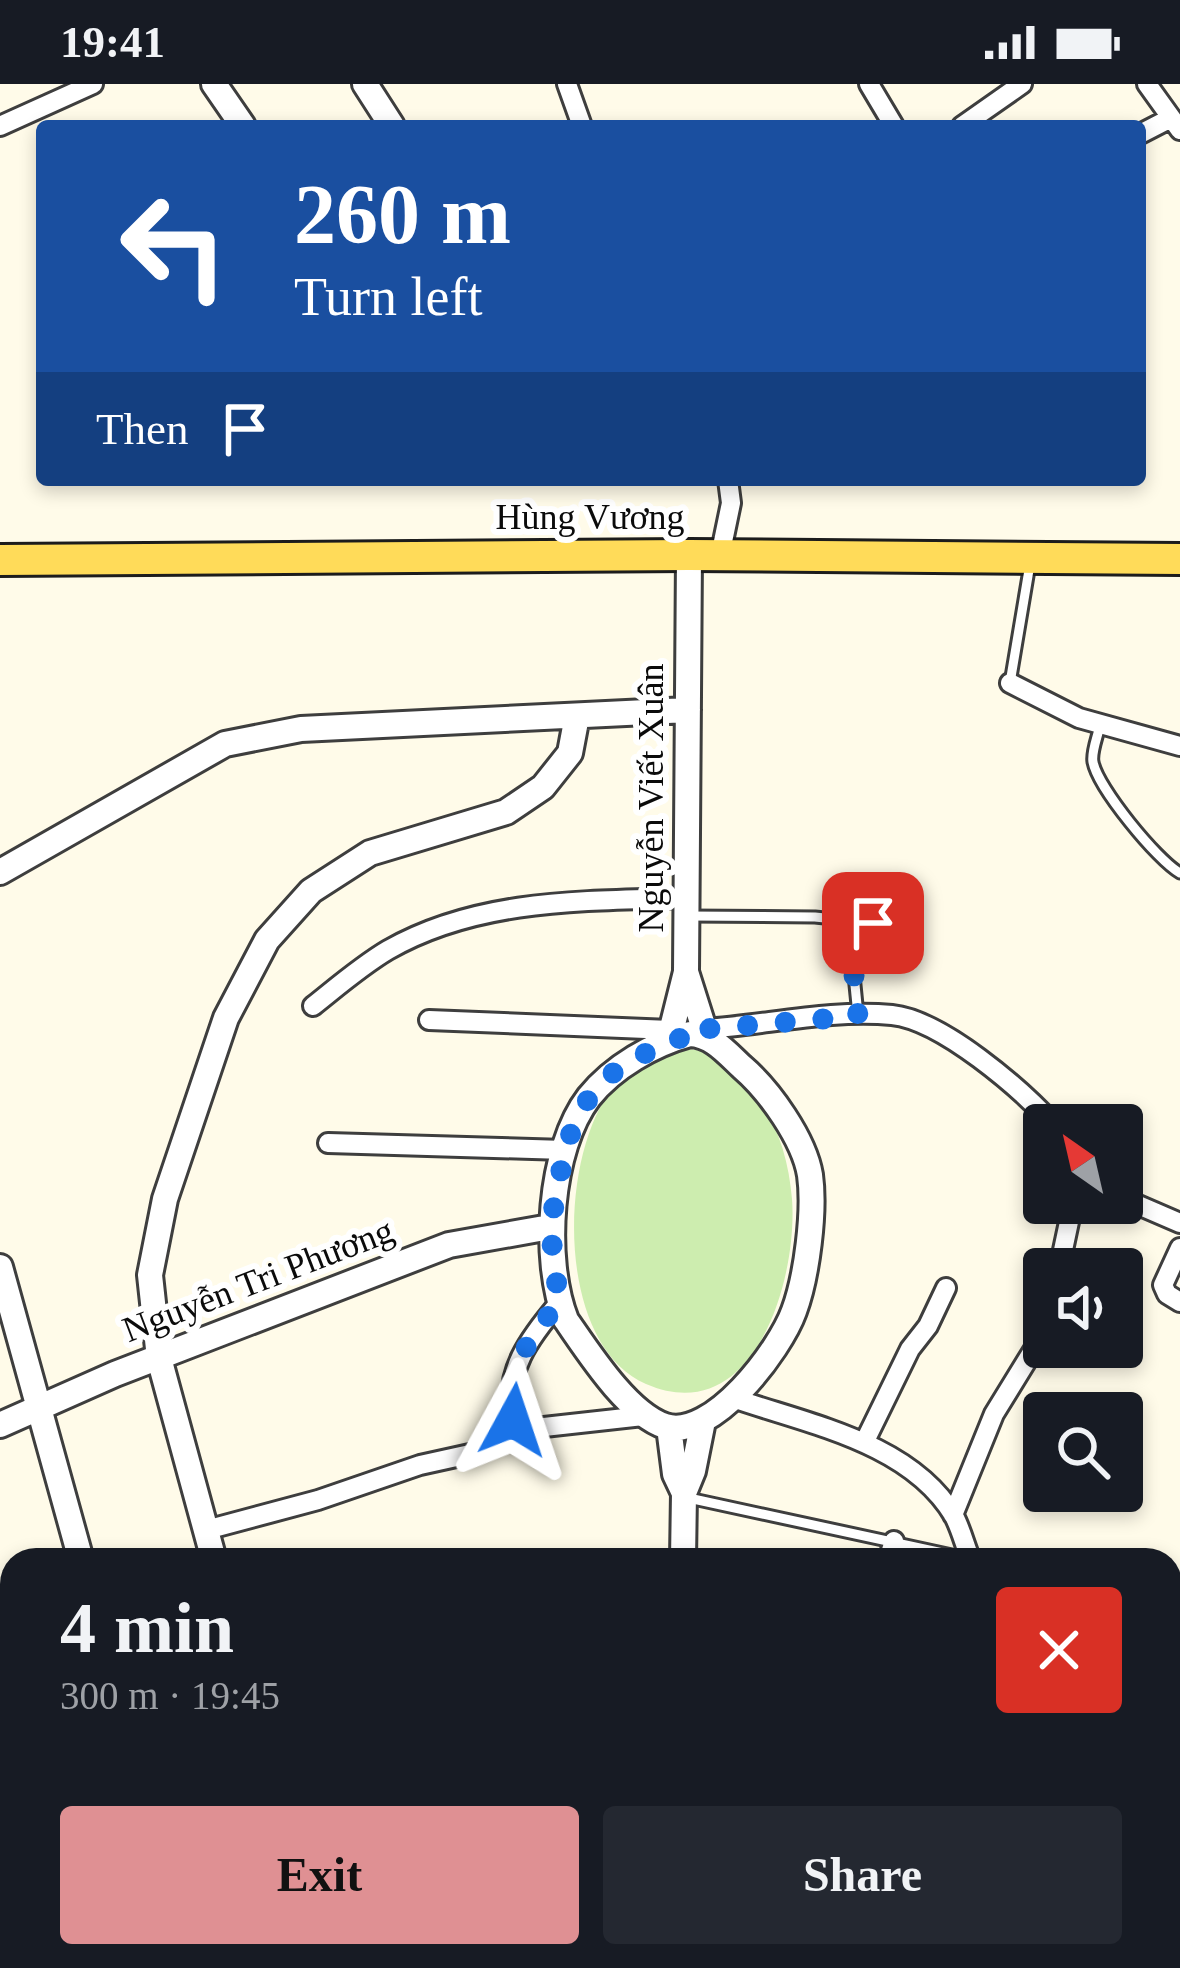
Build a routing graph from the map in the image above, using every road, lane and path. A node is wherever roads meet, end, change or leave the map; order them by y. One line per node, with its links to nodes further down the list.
1 (90, 84): 14 (street)
2 (214, 84): 8 (street)
3 (365, 84): 9 (street)
4 (567, 84): 10 (street)
5 (869, 84): 11 (street)
6 (1022, 84): 12 (street)
7 (1147, 84): 13 (street)
8 (239, 120)
9 (388, 120)
10 (580, 120)
11 (890, 120)
12 (971, 120)
13 (1175, 124): 15 (street)
14 (0, 126)
15 (1146, 132)
16 (729, 486): 17 (street)
17 (705, 556): 18 (main road, Hùng Vương); 19 (main road, Hùng Vương); 22 (street, Nguyễn Viết Xuân)
18 (1031, 558): 20 (main road, Hùng Vương); 21 (lane)
19 (0, 560)
20 (1180, 560)
21 (1010, 683): 24 (street)
22 (688, 710): 23 (street); 28 (street, Nguyễn Viết Xuân)
23 (577, 716): 26 (street); 46 (street)
24 (1100, 725): 25 (street); 27 (lane)
25 (1180, 746)
26 (0, 872)
27 (1180, 873)
28 (687, 908): 29 (street, Nguyễn Viết Xuân); 30 (street); 31 (lane)
29 (686, 972): 33 (street); 34 (street, Nguyễn Viết Xuân)
30 (313, 1006)
31 (858, 1016): 33 (street); 35 (street)
32 (429, 1020): 34 (street)
33 (705, 1032): 34 (street); 48 (street)
34 (670, 1035): 37 (street)
35 (1033, 1104)
36 (328, 1143): 37 (street)
37 (565, 1150): 40 (street)
38 (1143, 1207): 39 (street)
39 (1180, 1222)
40 (550, 1227): 45 (street); 46 (street, Nguyễn Tri Phương)
41 (1180, 1248): 44 (street)
42 (0, 1268): 49 (street)
43 (946, 1288): 55 (street)
44 (1180, 1302)
45 (559, 1303): 50 (street); 53 (street)
46 (159, 1358): 49 (street, Nguyễn Tri Phương); 58 (street)
47 (1023, 1366): 57 (street)
48 (733, 1398): 51 (street); 55 (street)
49 (38, 1408): 52 (street, Nguyễn Tri Phương); 59 (street)
50 (643, 1416): 53 (street); 54 (street)
51 (703, 1421): 54 (street); 56 (street)
52 (0, 1425)
53 (518, 1426): 58 (street)
54 (669, 1427): 56 (street)
55 (865, 1443): 57 (street)
56 (684, 1495): 61 (street); 62 (lane)
57 (953, 1515): 63 (street)
58 (206, 1530): 60 (street)
59 (78, 1548)
60 (211, 1548)
61 (683, 1548)
62 (883, 1548)
63 (966, 1548)

